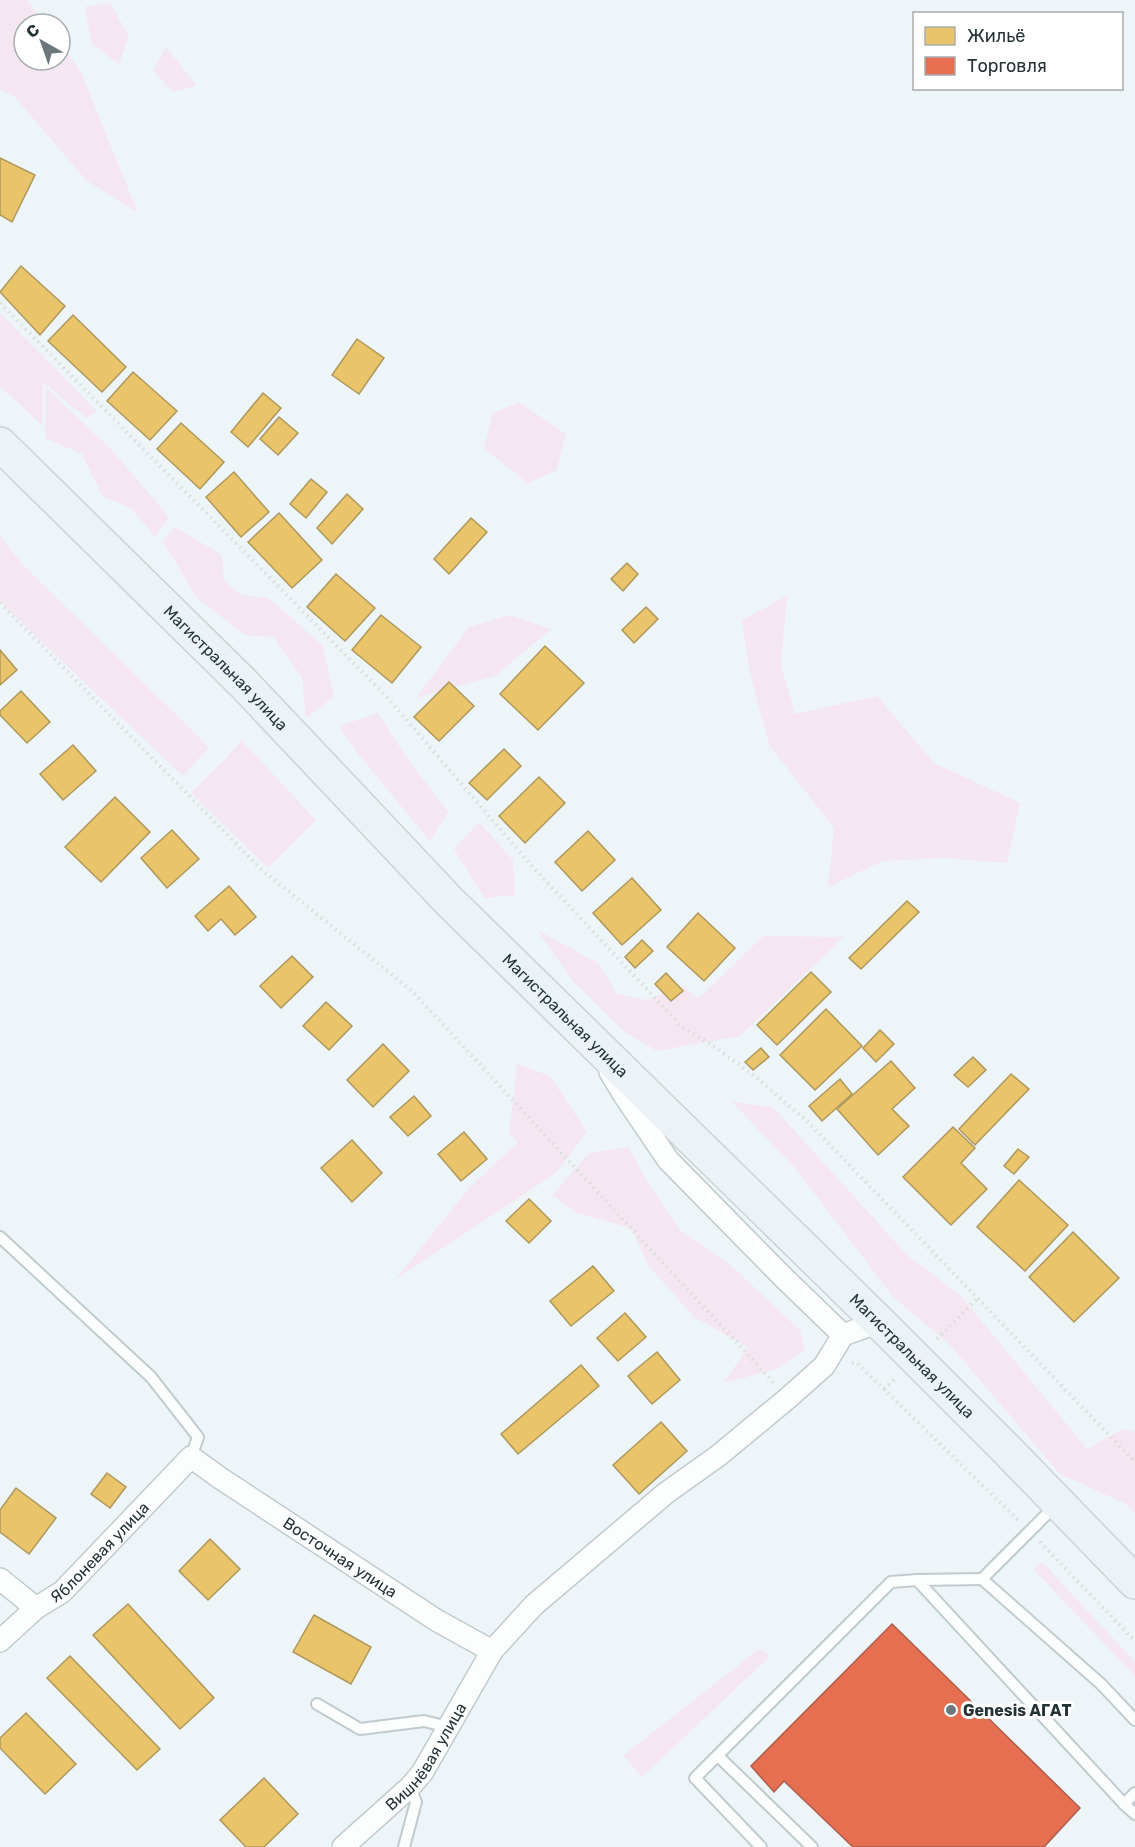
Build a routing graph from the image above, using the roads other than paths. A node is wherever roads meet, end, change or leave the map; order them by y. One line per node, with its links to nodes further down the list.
1 (0, 444): 2 (main road, Магистральная улица)
2 (596, 1045): 4 (main road, Магистральная улица); 5 (street)
3 (0, 1237): 6 (lane)
4 (879, 1322): 5 (street); 7 (main road, Магистральная улица)
5 (843, 1335): 14 (street, Вишнёвая улица)
6 (191, 1457): 12 (street, Яблоневая улица); 14 (street, Восточная улица)
7 (1058, 1503): 9 (lane); 11 (main road, Магистральная улица)
8 (0, 1579): 12 (street)
9 (982, 1579): 10 (lane); 16 (lane)
10 (917, 1580): 18 (lane); 21 (lane)
11 (1135, 1582)
12 (36, 1608): 13 (street, Яблоневая улица)
13 (0, 1641)
14 (492, 1651): 17 (street, Вишнёвая улица)
15 (317, 1704): 17 (lane)
16 (1135, 1719)
17 (448, 1727): 19 (street, Вишнёвая улица)
18 (718, 1756): 25 (lane); 26 (lane)
19 (410, 1787): 23 (street, Вишнёвая улица); 24 (lane)
20 (1135, 1793): 21 (lane)
21 (1124, 1804): 22 (lane)
22 (1135, 1814)
23 (343, 1847)
24 (404, 1847)
25 (761, 1847)
26 (812, 1847)

